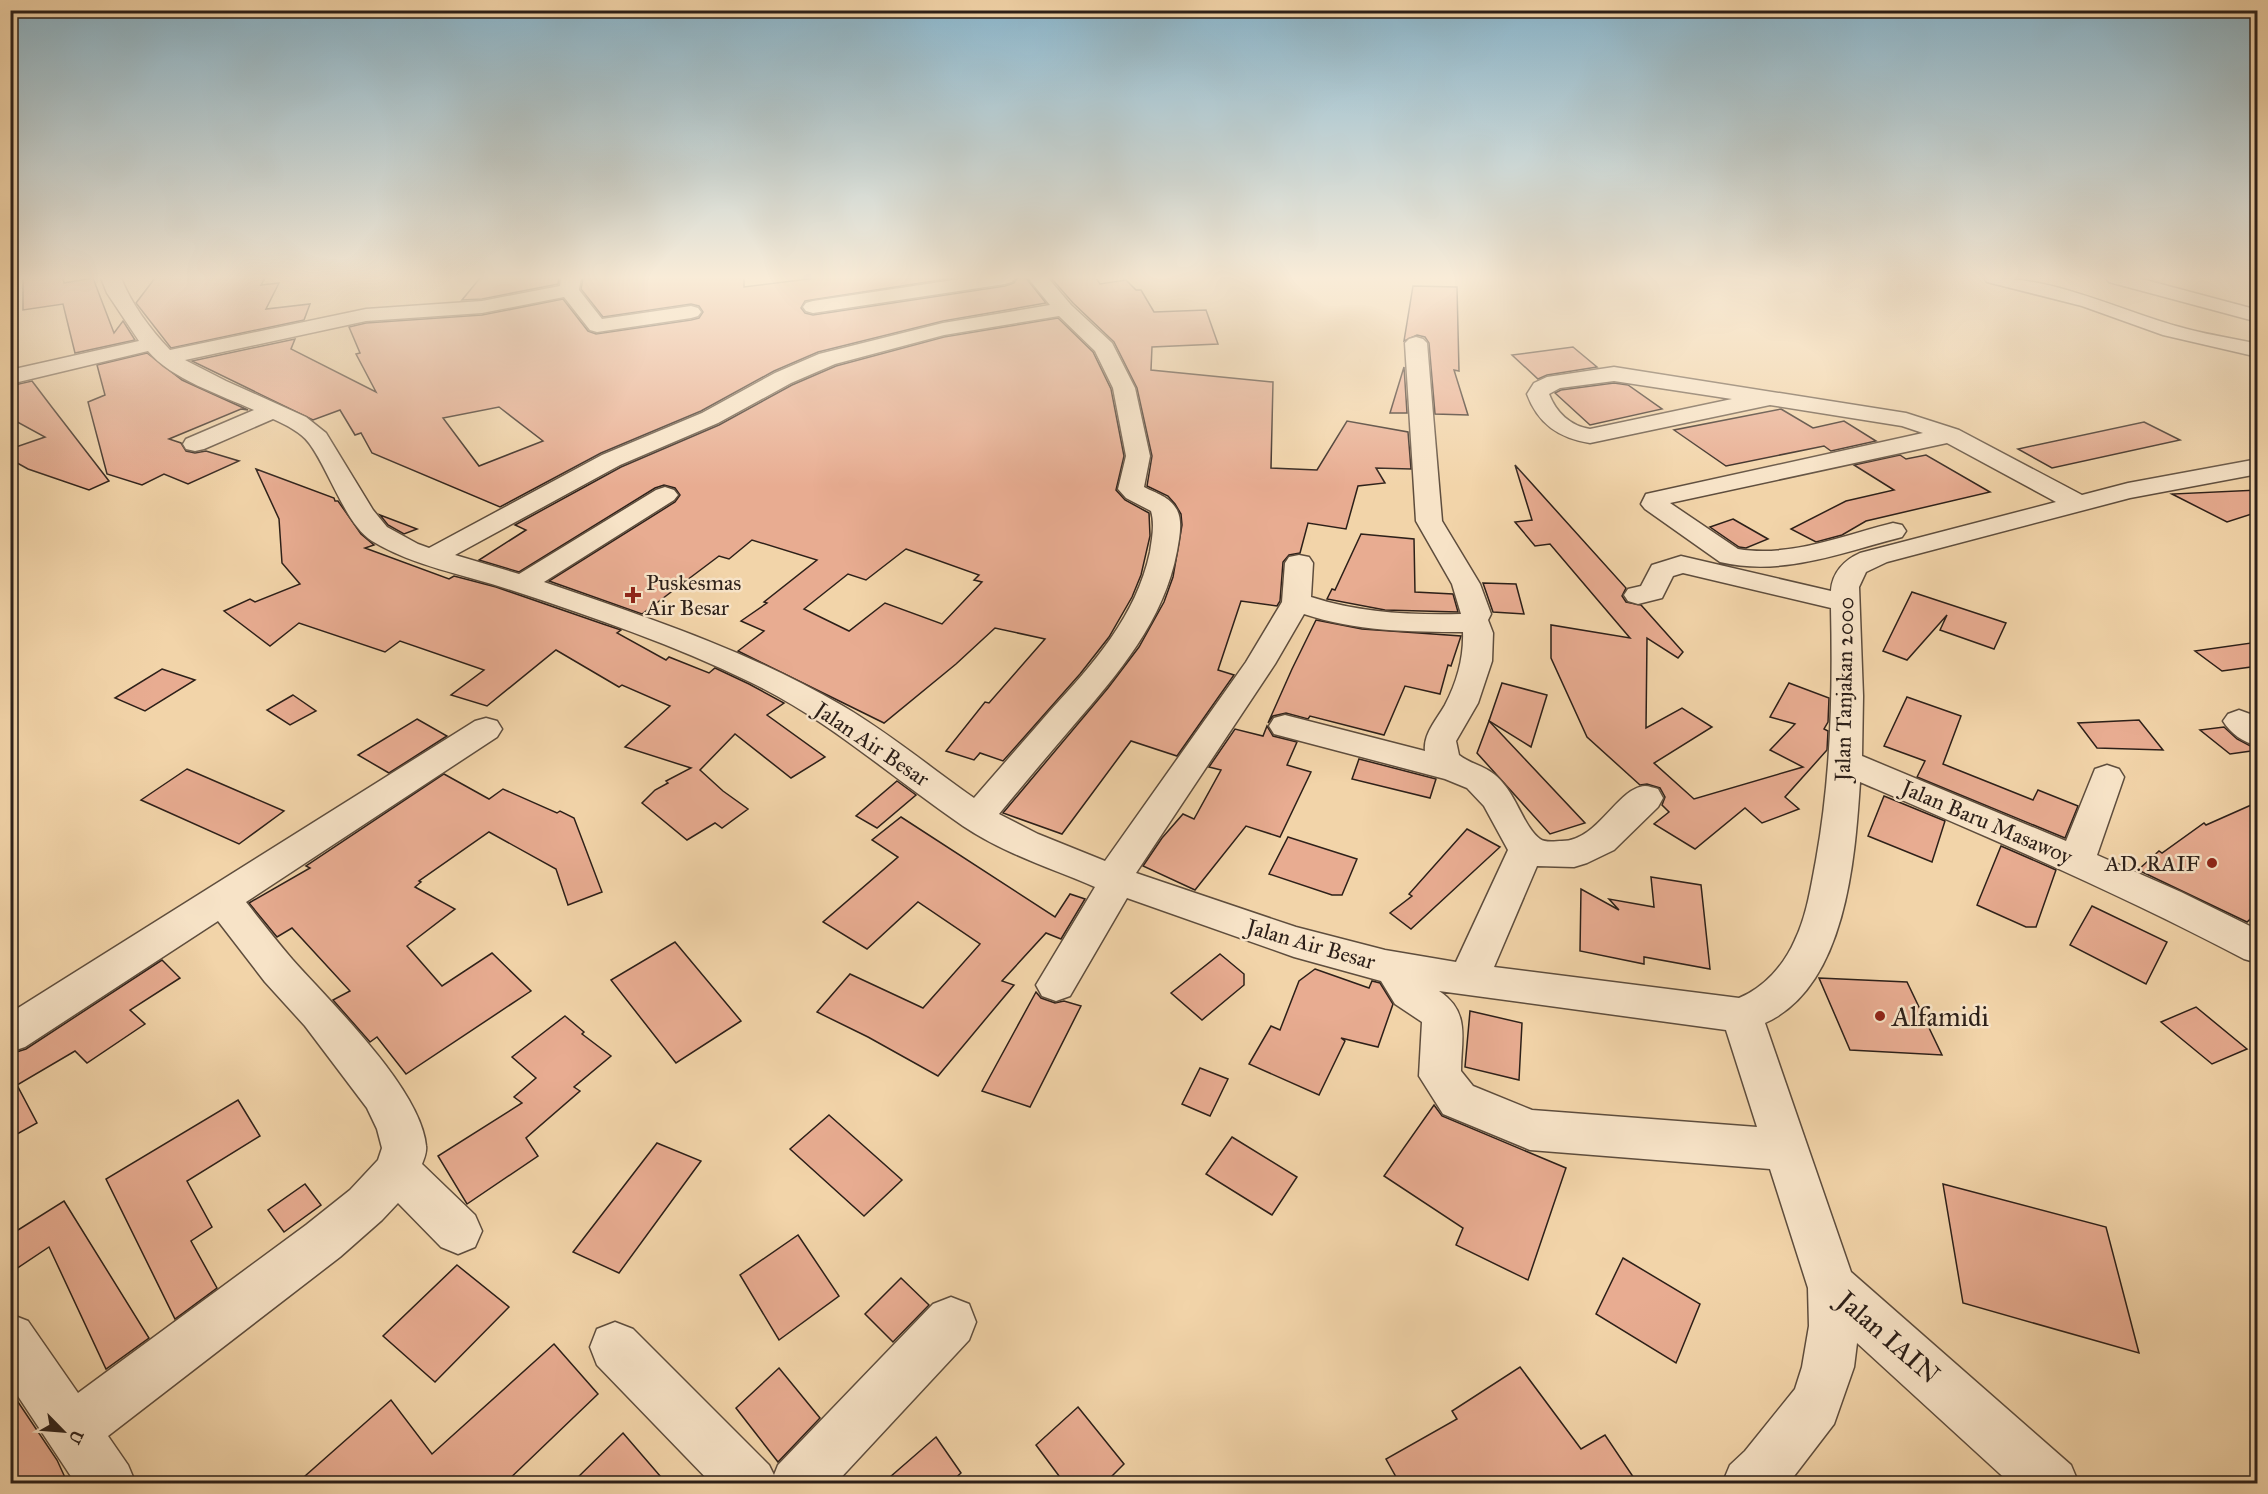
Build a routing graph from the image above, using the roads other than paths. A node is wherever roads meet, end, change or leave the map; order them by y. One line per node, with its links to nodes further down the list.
1 (156, 348): 7 (street, Jalan Air Besar)
2 (177, 348): 7 (street)
3 (871, 348): 18 (street)
4 (1104, 348): 31 (street)
5 (1416, 348): 24 (street)
6 (2243, 348): 8 (street)
7 (158, 351): 9 (street); 11 (street, Jalan Air Besar)
8 (2258, 351)
9 (10, 377)
10 (1772, 398): 10 (street); 12 (street)
11 (274, 410): 14 (street); 18 (street, Jalan Air Besar)
12 (1952, 435): 13 (street); 17 (street)
13 (1927, 440): 13 (street)
14 (195, 444)
15 (2258, 466): 17 (street, Jalan Tanjakan 2000)
16 (665, 495): 20 (street)
17 (2079, 504): 23 (street, Jalan Tanjakan 2000)
18 (432, 557): 20 (street, Jalan Air Besar)
19 (1299, 563): 22 (street)
20 (522, 584): 31 (street, Jalan Air Besar)
21 (1638, 595): 23 (street)
22 (1296, 602): 24 (street); 34 (street)
23 (1846, 603): 27 (street, Jalan Tanjakan 2000)
24 (1473, 620): 28 (street)
25 (1285, 726): 28 (street)
26 (486, 729): 35 (street)
27 (1845, 762): 33 (street, Jalan Baru Masawoy); 40 (street, Jalan Tanjakan 2000)
28 (1456, 770): 32 (street)
29 (2107, 777): 33 (street)
30 (1646, 798): 32 (street)
31 (977, 818): 34 (street, Jalan Air Besar)
32 (1527, 848): 38 (street)
33 (2077, 861): 36 (street, Jalan Baru Masawoy)
34 (1115, 880): 37 (street, Jalan Air Besar); 39 (street)
35 (222, 899): 41 (street); 43 (street)
36 (2254, 942)
37 (1393, 967): 38 (street, Jalan Air Besar); 42 (street)
38 (1468, 980): 40 (street, Jalan Air Besar)
39 (1056, 986)
40 (1742, 1015): 42 (street, Jalan IAIN)
41 (10, 1035)
42 (1787, 1150): 45 (street, Jalan IAIN)
43 (398, 1171): 44 (street); 49 (street)
44 (458, 1231)
45 (1832, 1288): 50 (street); 54 (street, Jalan IAIN)
46 (951, 1322): 53 (street)
47 (10, 1339): 49 (street)
48 (615, 1347): 52 (street)
49 (73, 1430): 51 (street)
50 (1753, 1482)
51 (109, 1484)
52 (750, 1484)
53 (797, 1484)
54 (2052, 1484)

